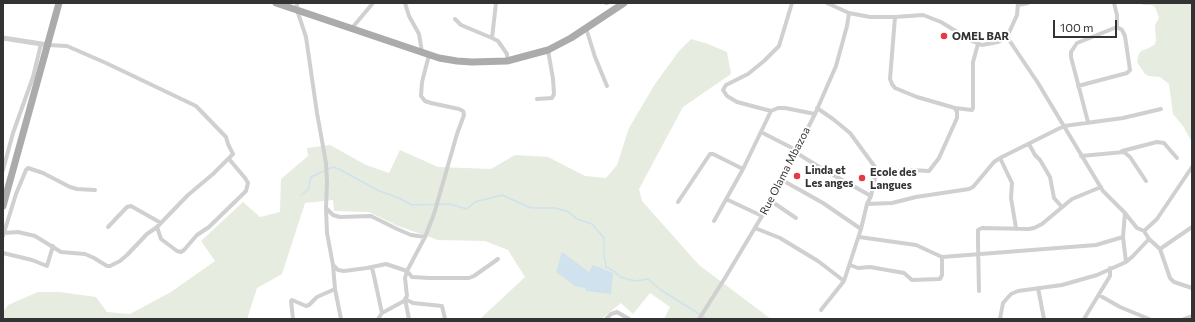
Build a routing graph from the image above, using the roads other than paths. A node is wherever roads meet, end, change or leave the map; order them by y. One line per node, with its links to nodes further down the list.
1 (59, 3): 23 (main road)
2 (276, 3): 12 (main road)
3 (373, 3): 17 (street)
4 (405, 3): 25 (street)
5 (496, 3): 21 (street)
6 (792, 3): 34 (street)
7 (827, 3): 13 (street)
8 (1028, 3): 11 (street)
9 (1114, 3): 16 (street)
10 (619, 4): 18 (main road)
11 (1018, 4): 19 (street)
12 (297, 6): 17 (main road); 61 (street)
13 (849, 13): 14 (street); 31 (street, Rue Olama Mbazoa)
14 (895, 17): 22 (street); 32 (street)
15 (456, 19): 21 (street)
16 (1118, 27): 29 (street); 29 (street)
17 (352, 28): 25 (main road)
18 (586, 28): 24 (main road); 28 (street)
19 (1007, 36): 22 (street); 37 (street)
20 (3, 38): 23 (street)
21 (492, 38): 27 (street)
22 (978, 44): 32 (street)
23 (45, 45): 45 (street); 48 (street); 59 (main road)
24 (548, 50): 27 (main road); 30 (street)
25 (422, 52): 26 (main road)
26 (429, 55): 27 (main road); 75 (street)
27 (507, 61)
28 (607, 86)
29 (1078, 86): 36 (street)
30 (537, 99)
31 (817, 108): 35 (street, Rue Olama Mbazoa); 49 (street)
32 (955, 108): 49 (street)
33 (1161, 109): 36 (street)
34 (771, 111): 35 (street); 38 (street)
35 (815, 114): 40 (street, Rue Olama Mbazoa)
36 (1088, 122): 37 (street)
37 (1064, 126): 39 (street); 42 (street)
38 (761, 132): 40 (street); 47 (street)
39 (1029, 144): 43 (street); 60 (street)
40 (796, 151): 50 (street, Rue Olama Mbazoa); 54 (street)
41 (1120, 151): 42 (street); 44 (street); 51 (street)
42 (1081, 156): 52 (street)
43 (1000, 158): 58 (street); 71 (street)
44 (1177, 158)
45 (228, 159): 66 (street); 68 (street)
46 (1192, 167): 73 (street)
47 (743, 168): 55 (street); 57 (street)
48 (3, 170)
49 (876, 173): 54 (street)
50 (782, 180): 56 (street, Rue Olama Mbazoa); 72 (street)
51 (1146, 180)
52 (1100, 187): 60 (street); 62 (street)
53 (95, 190): 74 (street)
54 (871, 196): 58 (street)
55 (726, 199): 63 (street); 65 (street)
56 (771, 201): 63 (street, Rue Olama Mbazoa); 64 (street)
57 (678, 202)
58 (867, 204): 72 (street)
59 (3, 206)
60 (1062, 207): 71 (street)
61 (326, 208): 75 (street); 86 (street)
62 (1125, 213): 73 (street); 77 (street)
63 (762, 216): 70 (street, Rue Olama Mbazoa)
64 (796, 218)
65 (714, 221)
66 (161, 223): 67 (street); 68 (street)
67 (108, 227)
68 (157, 227): 79 (street)
69 (1192, 227): 80 (street)
70 (755, 228): 91 (street); 109 (street, Rue Olama Mbazoa)
71 (1016, 228): 82 (street)
72 (861, 229): 76 (street)
73 (1144, 231): 78 (street)
74 (4, 235): 79 (street)
75 (425, 237): 90 (street)
76 (859, 237): 83 (street); 87 (street)
77 (1124, 237): 82 (street); 85 (street)
78 (1150, 239): 80 (street); 85 (street)
79 (53, 246): 81 (street)
80 (1160, 249): 93 (street)
81 (3, 253)
82 (978, 253): 83 (street); 95 (street)
83 (942, 256): 87 (street)
84 (498, 259): 90 (street)
85 (1126, 262): 89 (street)
86 (333, 265): 88 (street); 94 (street)
87 (850, 265): 91 (street)
88 (372, 268): 90 (street); 99 (street)
89 (1110, 268): 92 (street); 96 (street)
90 (407, 271): 97 (street)
91 (844, 281): 98 (street)
92 (1038, 288): 110 (street); 111 (street)
93 (1192, 288)
94 (335, 289): 102 (street); 103 (street)
95 (979, 291)
96 (1099, 295): 101 (street); 112 (street)
97 (405, 299): 99 (street); 105 (street); 106 (street)
98 (821, 310)
99 (382, 313): 104 (street)
100 (1192, 316): 114 (street)
101 (1142, 318): 113 (street)
102 (293, 319)
103 (341, 319)
104 (378, 319)
105 (409, 319)
106 (445, 319)
107 (606, 319): 108 (street)
108 (629, 319)
109 (699, 319)
110 (1000, 319)
111 (1044, 319)
112 (1084, 319)
113 (1149, 319)
114 (1184, 319)

